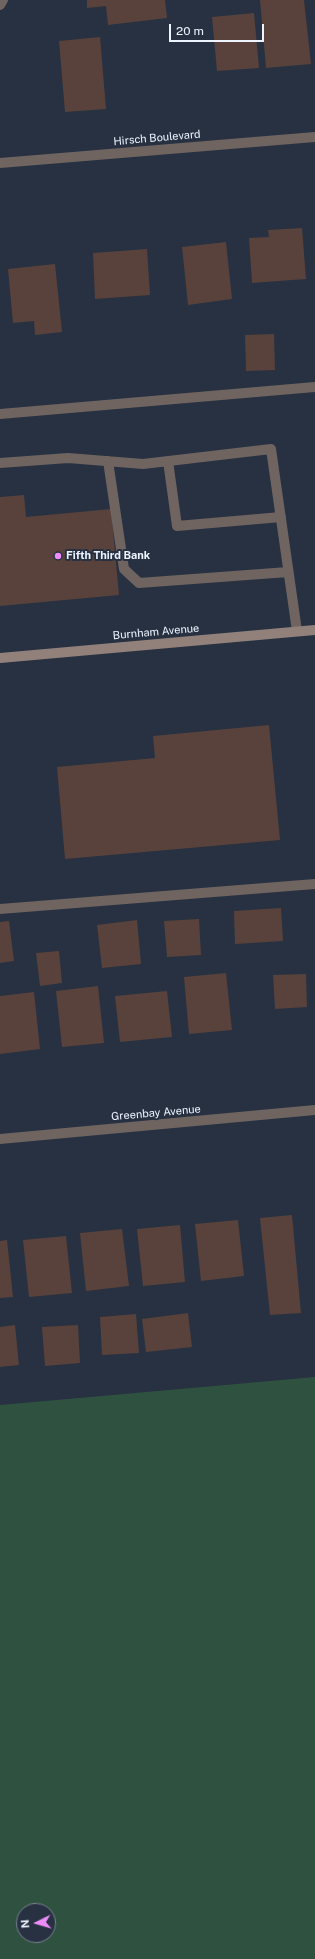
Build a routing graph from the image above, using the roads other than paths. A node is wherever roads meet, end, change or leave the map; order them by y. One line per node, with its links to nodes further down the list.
1 (3, 0): 2 (street)
2 (0, 5)
3 (315, 138): 4 (street, Hirsch Boulevard)
4 (0, 163)
5 (315, 387): 6 (street)
6 (0, 414)
7 (108, 461): 8 (street); 9 (street); 11 (street)
8 (168, 461): 10 (street); 10 (street)
9 (0, 463)
10 (281, 517): 11 (street)
11 (288, 572): 13 (street)
12 (315, 630): 13 (main road, Burnham Avenue)
13 (297, 631): 14 (main road, Burnham Avenue)
14 (0, 658)
15 (315, 884): 16 (street)
16 (0, 909)
17 (315, 1110): 18 (street, Greenbay Avenue)
18 (0, 1139)

